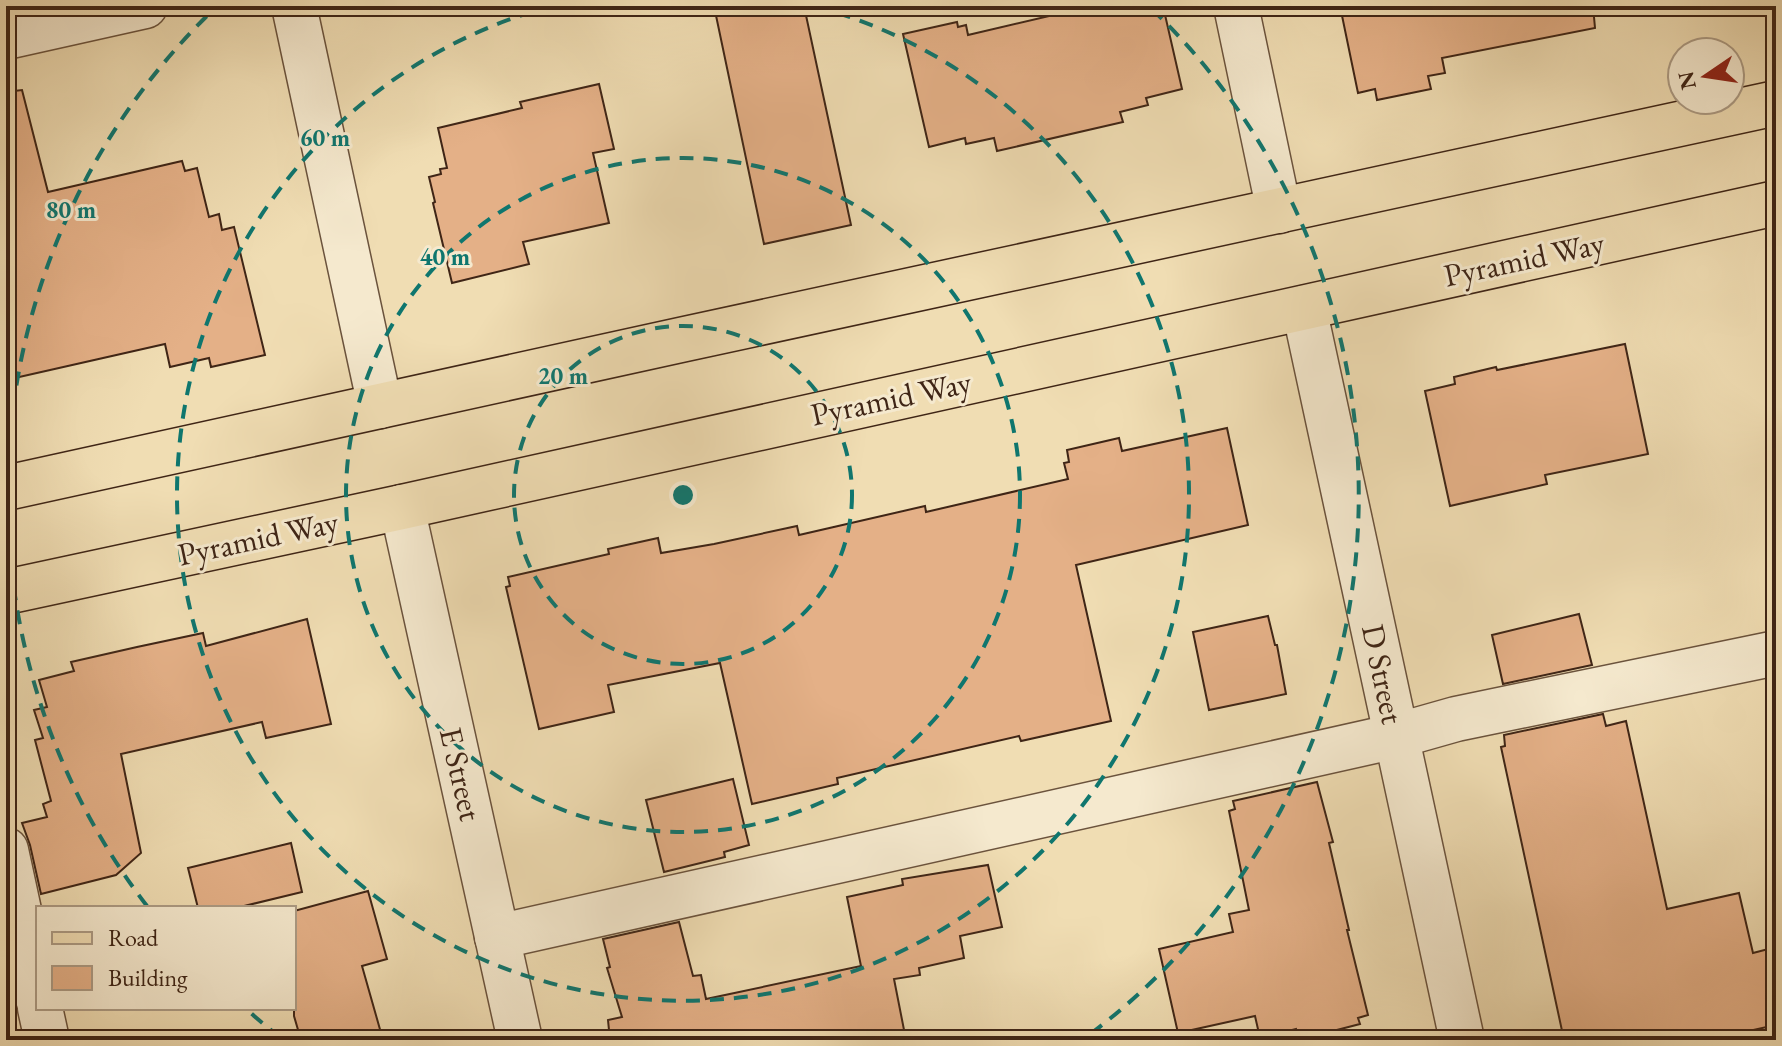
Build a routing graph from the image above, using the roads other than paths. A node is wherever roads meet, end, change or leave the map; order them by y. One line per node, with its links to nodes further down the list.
1 (145, 6): 4 (street)
2 (294, 6): 9 (street)
3 (1236, 6): 7 (street)
4 (6, 37)
5 (1776, 103): 7 (main road)
6 (1776, 203): 8 (main road, Pyramid Way)
7 (1279, 211): 9 (main road)
8 (1304, 308): 11 (main road, Pyramid Way); 14 (street, D Street)
9 (380, 406): 10 (main road)
10 (6, 488)
11 (402, 507): 12 (main road, Pyramid Way); 16 (street, E Street)
12 (6, 592)
13 (1776, 653): 14 (street)
14 (1396, 736): 16 (street); 21 (street, D Street)
15 (6, 850): 17 (street)
16 (497, 937): 20 (street, E Street)
17 (36, 990)
18 (40, 1010): 19 (street)
19 (47, 1040)
20 (520, 1040)
21 (1462, 1040)

